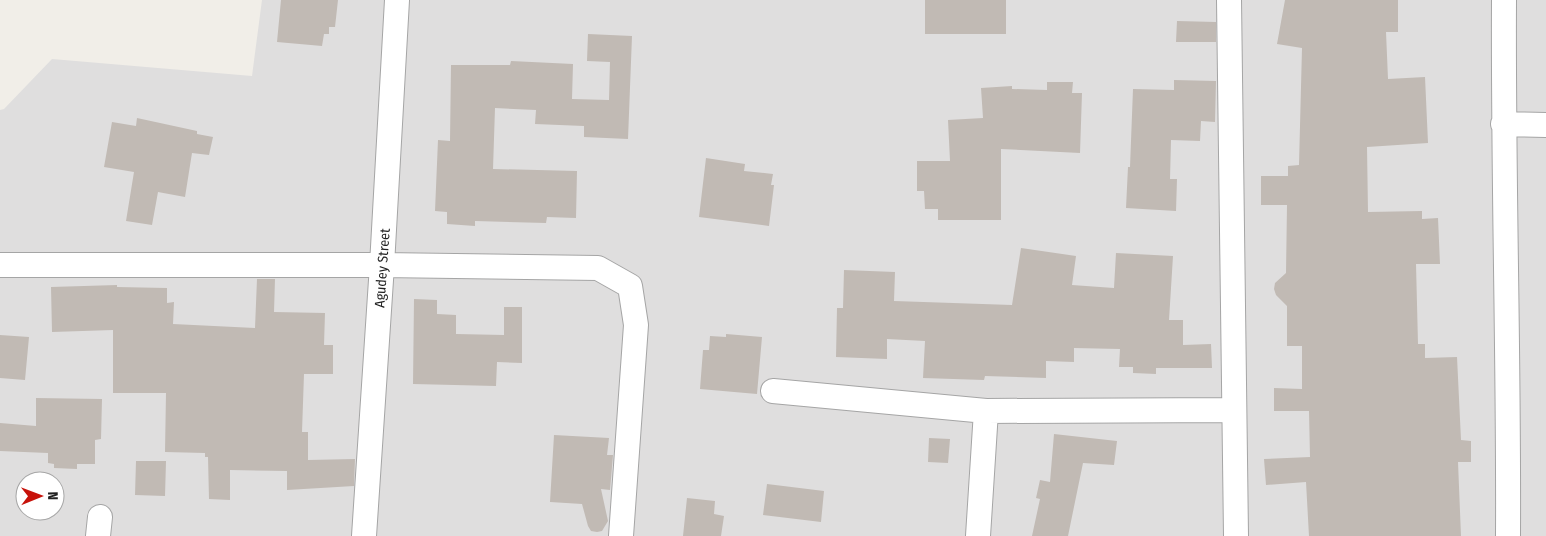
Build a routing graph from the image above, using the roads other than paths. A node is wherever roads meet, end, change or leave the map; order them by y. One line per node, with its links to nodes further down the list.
1 (397, 0): 7 (street, Agudey Street)
2 (1229, 0): 10 (street)
3 (1504, 0): 4 (street)
4 (1504, 124): 5 (street); 15 (street)
5 (1546, 125)
6 (0, 265): 7 (street)
7 (382, 265): 11 (street, Agudey Street); 12 (street)
8 (773, 391): 9 (street)
9 (986, 410): 10 (street); 13 (street)
10 (1233, 410): 14 (street)
11 (364, 536)
12 (621, 536)
13 (978, 536)
14 (1236, 536)
15 (1508, 536)

